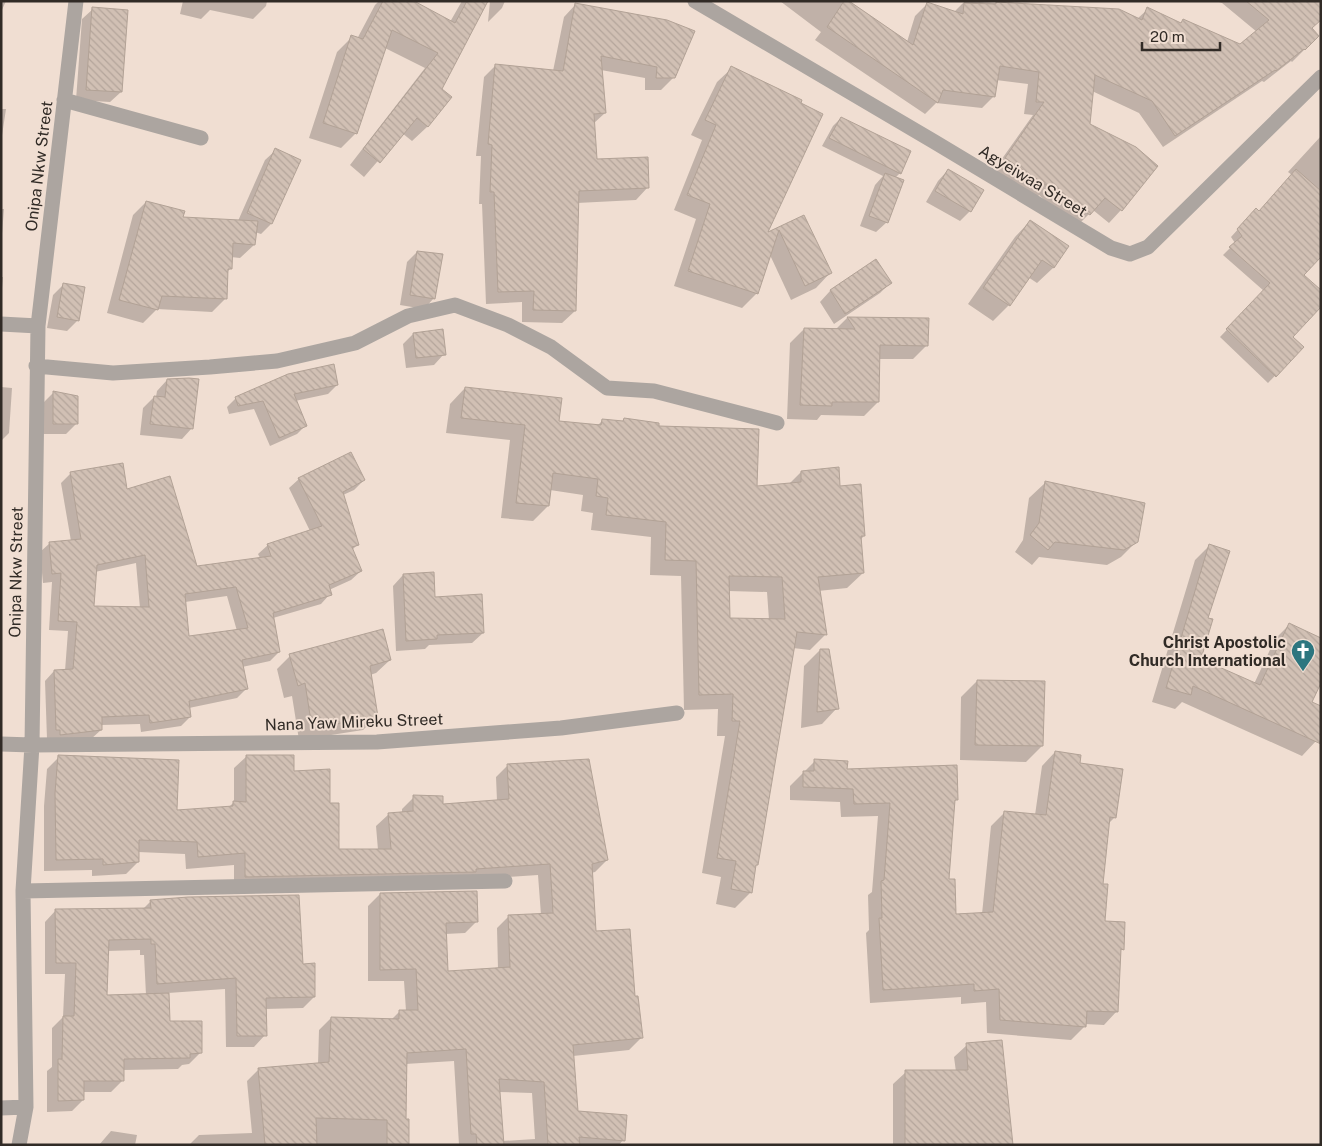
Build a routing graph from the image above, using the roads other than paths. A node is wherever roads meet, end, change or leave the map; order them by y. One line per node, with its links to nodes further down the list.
1 (76, 1): 4 (street, Onipa Nkw Street)
2 (695, 1): 3 (street, Agyeiwaa Street)
3 (1321, 77)
4 (64, 100): 5 (street); 7 (street, Onipa Nkw Street)
5 (201, 138)
6 (1, 324): 7 (street)
7 (38, 326): 8 (street, Onipa Nkw Street)
8 (36, 366): 9 (street); 12 (street, Onipa Nkw Street)
9 (776, 423)
10 (677, 713): 12 (street, Nana Yaw Mireku Street)
11 (1, 744): 12 (street, Nana Yaw Mireku Street)
12 (32, 745): 14 (street, Onipa Nkw Street)
13 (505, 881): 14 (street)
14 (23, 892): 15 (street, Onipa Nkw Street)
15 (26, 1107): 16 (street); 17 (street, Onipa Nkw Street)
16 (1, 1108)
17 (19, 1145)

